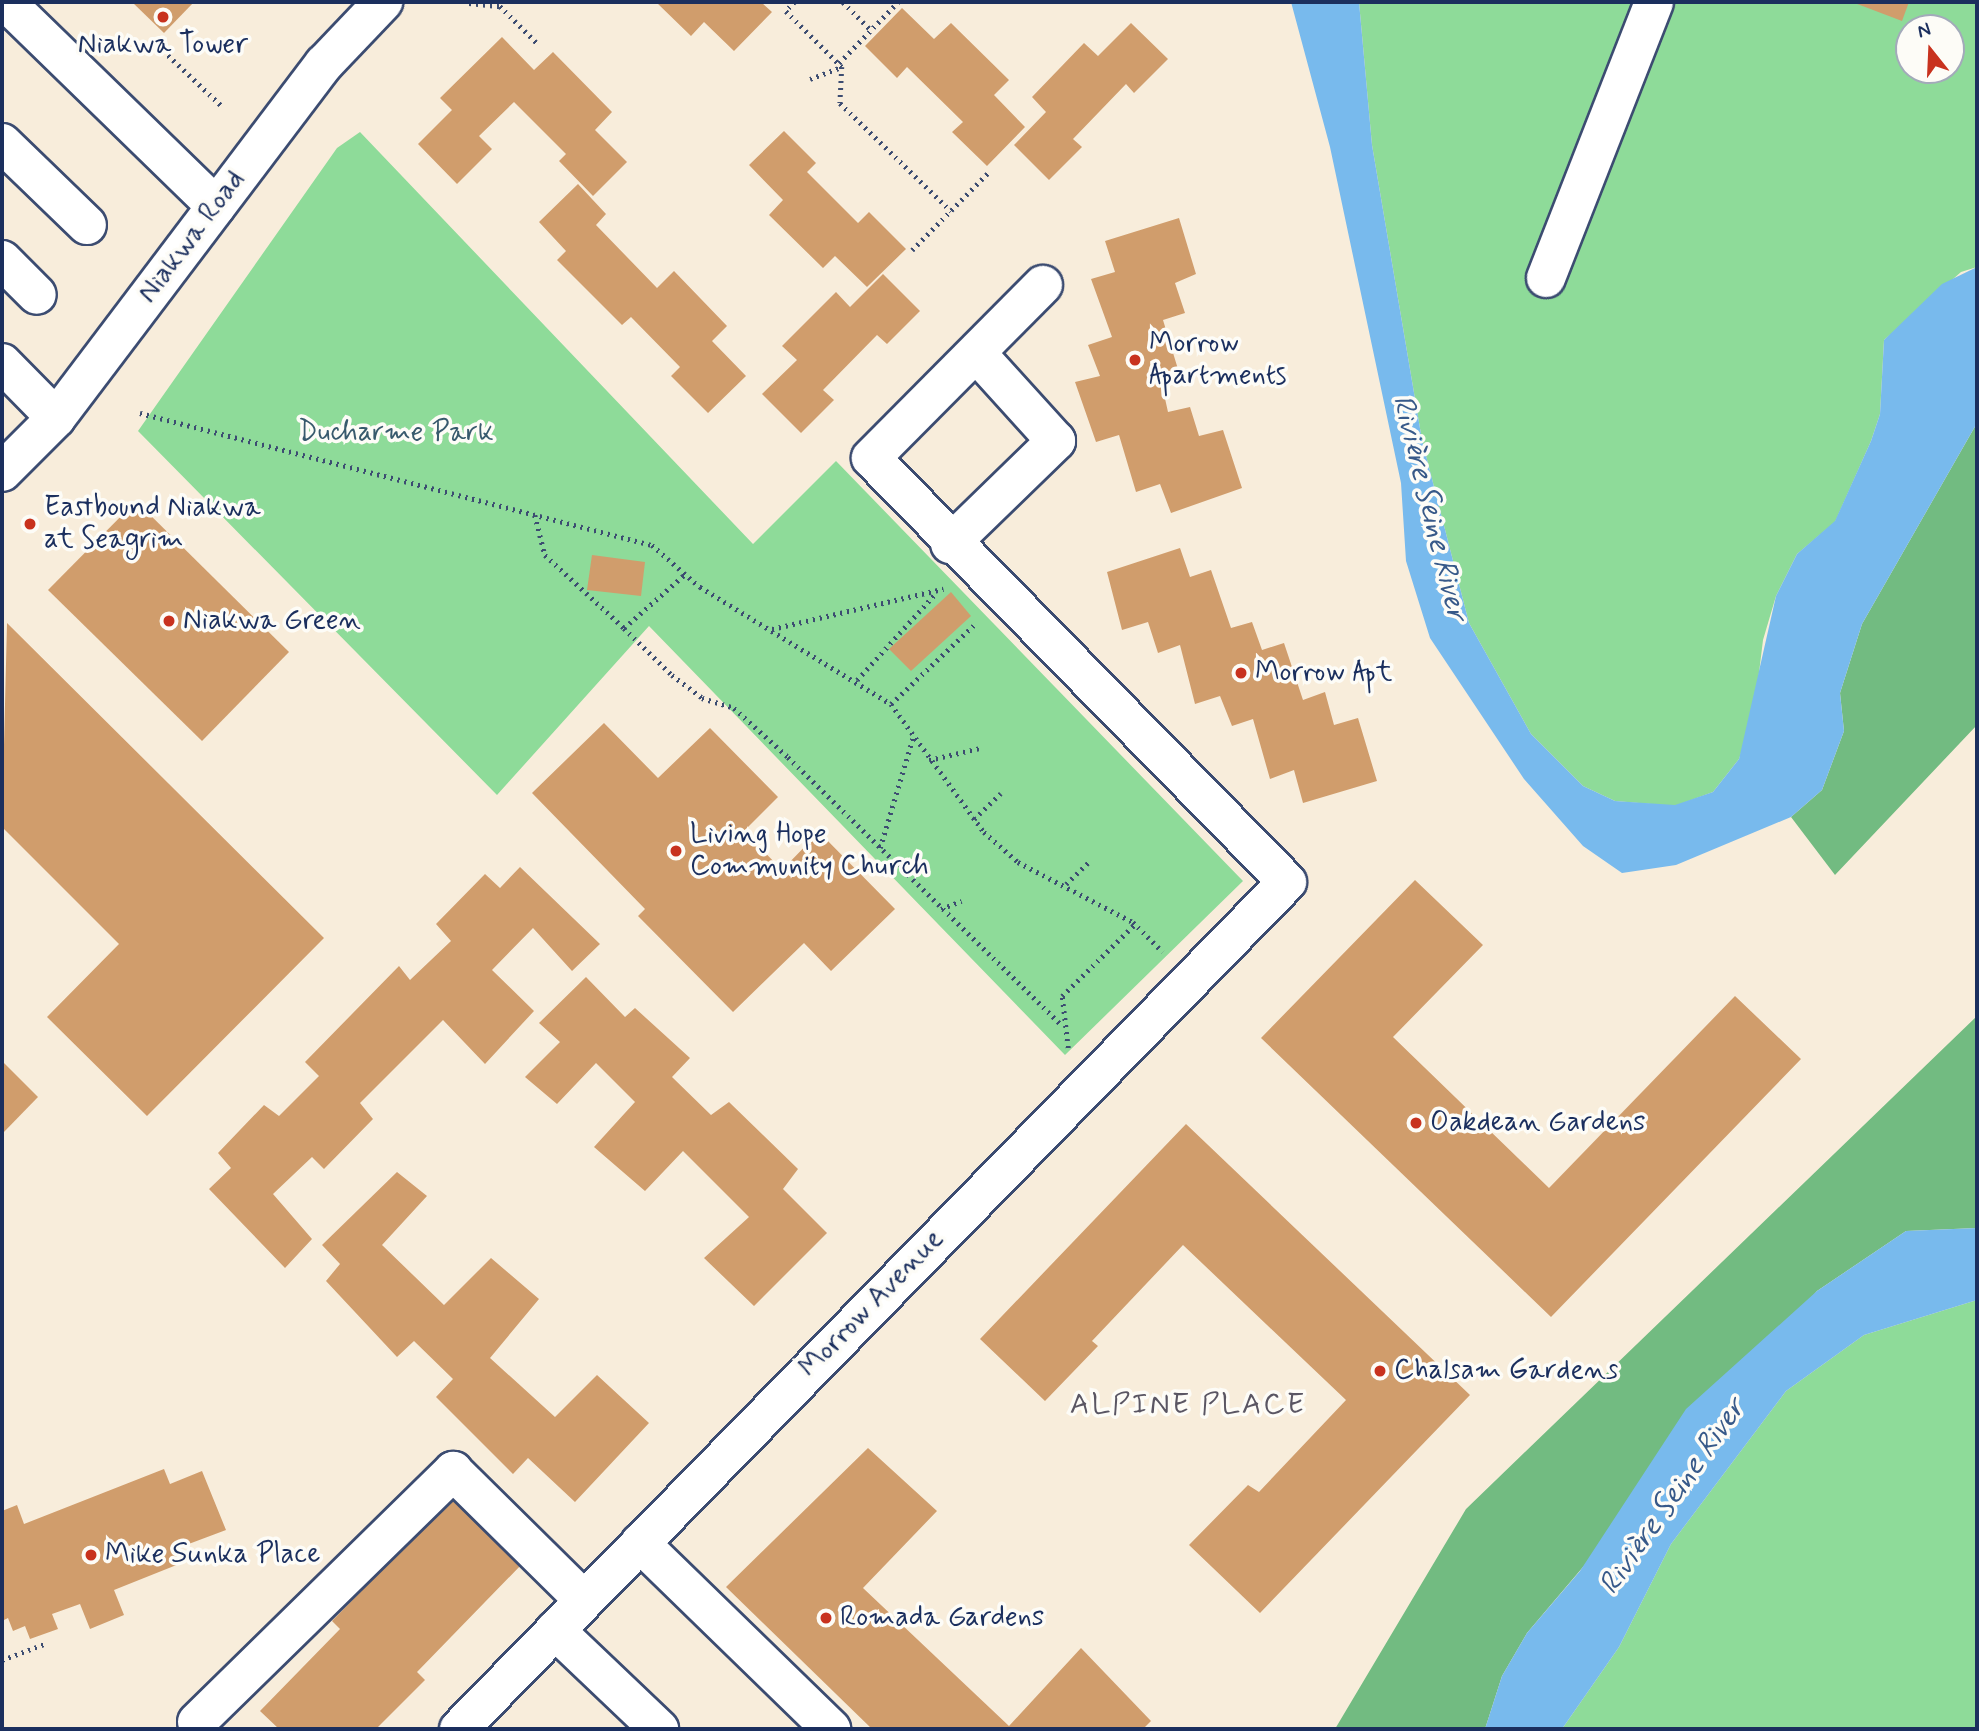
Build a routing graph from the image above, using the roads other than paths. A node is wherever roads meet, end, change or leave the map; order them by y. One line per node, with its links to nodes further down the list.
1 (6, 2): 5 (street)
2 (383, 2): 5 (street, Niakwa Road)
3 (1654, 2): 8 (street)
4 (2, 143): 6 (street)
5 (216, 206): 13 (street, Niakwa Road)
6 (87, 225)
7 (2, 260): 10 (street)
8 (1546, 278)
9 (1043, 285): 11 (street)
10 (37, 295)
11 (977, 354): 15 (street); 15 (street)
12 (2, 363): 13 (street)
13 (56, 418): 14 (street, Niakwa Road)
14 (2, 472)
15 (950, 544): 16 (street, Morrow Avenue)
16 (640, 1543): 17 (street, Morrow Avenue); 22 (street)
17 (584, 1600): 18 (street, Morrow Avenue); 19 (street)
18 (555, 1630): 20 (street, Morrow Avenue); 21 (street)
19 (197, 1727)
20 (458, 1729)
21 (659, 1729)
22 (831, 1729)

